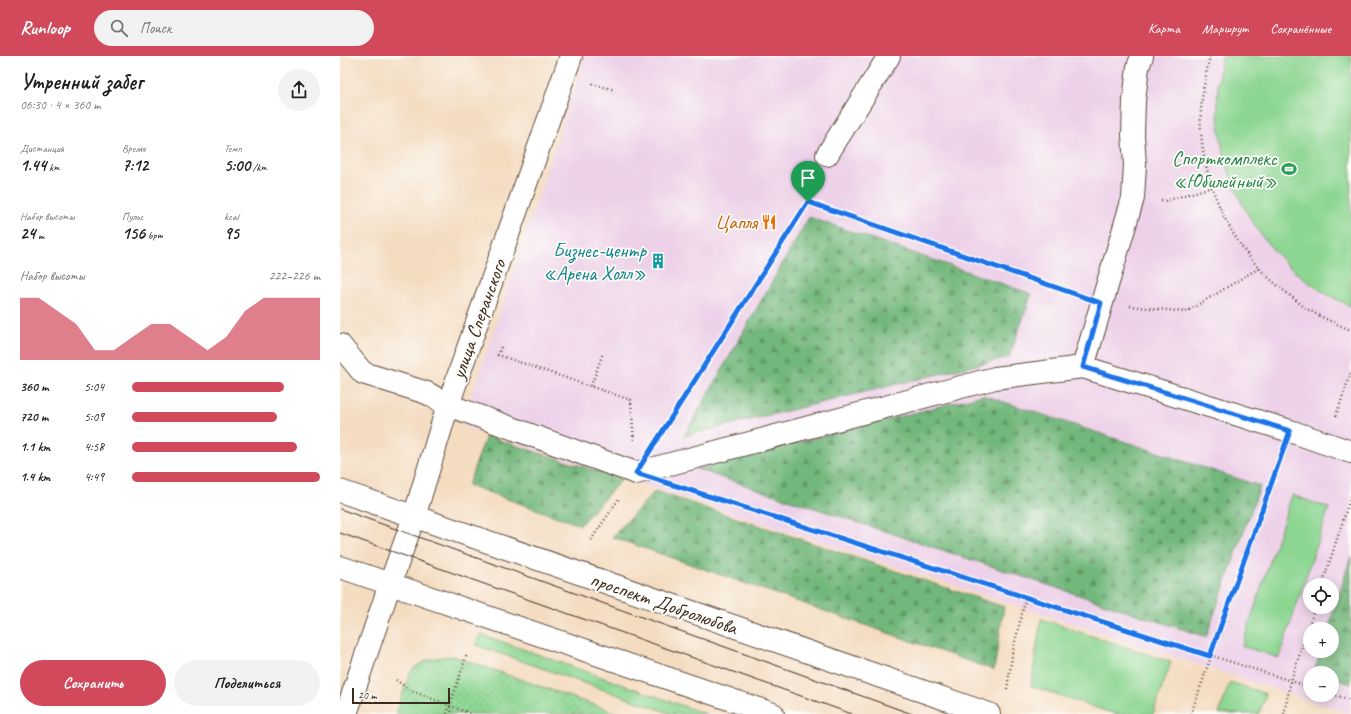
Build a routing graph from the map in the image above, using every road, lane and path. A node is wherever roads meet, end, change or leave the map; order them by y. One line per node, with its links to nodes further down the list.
1 (571, 56): 21 (main road, улица Сперанского)
2 (890, 56): 7 (main road)
3 (1142, 56): 12 (main road)
4 (1210, 56): 8 (path)
5 (589, 84): 6 (path)
6 (615, 90)
7 (827, 155): 10 (path)
8 (1212, 187): 9 (path); 11 (path)
9 (1165, 201)
10 (808, 202): 12 (path); 24 (path)
11 (1259, 268): 12 (path); 13 (path)
12 (1101, 303): 17 (main road)
13 (1351, 330)
14 (503, 340): 19 (path)
15 (340, 345): 21 (main road)
16 (603, 353): 19 (path)
17 (1083, 367): 22 (main road); 24 (main road)
18 (1351, 372): 20 (path)
19 (591, 386): 24 (path)
20 (1341, 402)
21 (448, 405): 24 (main road); 28 (main road, улица Сперанского)
22 (1290, 431): 23 (main road); 36 (path)
23 (1351, 452)
24 (636, 473): 29 (path)
25 (681, 487): 33 (path)
26 (340, 491): 28 (main road, проспект Добролюбова)
27 (1351, 496): 31 (path)
28 (414, 517): 32 (main road, улица Сперанского); 49 (main road, проспект Добролюбова)
29 (591, 540)
30 (340, 566): 32 (main road)
31 (1324, 578)
32 (390, 584): 44 (main road, улица Сперанского); 48 (main road)
33 (1026, 597): 36 (path); 40 (path)
34 (1313, 614): 38 (path)
35 (467, 654): 43 (path)
36 (1210, 656): 38 (path); 50 (path)
37 (396, 680): 43 (path)
38 (1291, 681): 39 (path); 51 (path)
39 (1303, 685)
40 (1007, 689)
41 (1339, 696): 42 (path)
42 (1351, 700)
43 (450, 707): 45 (path); 46 (path); 47 (path)
44 (346, 714)
45 (447, 714)
46 (452, 714)
47 (471, 714)
48 (773, 714)
49 (989, 714)
50 (1191, 714)
51 (1284, 714)

